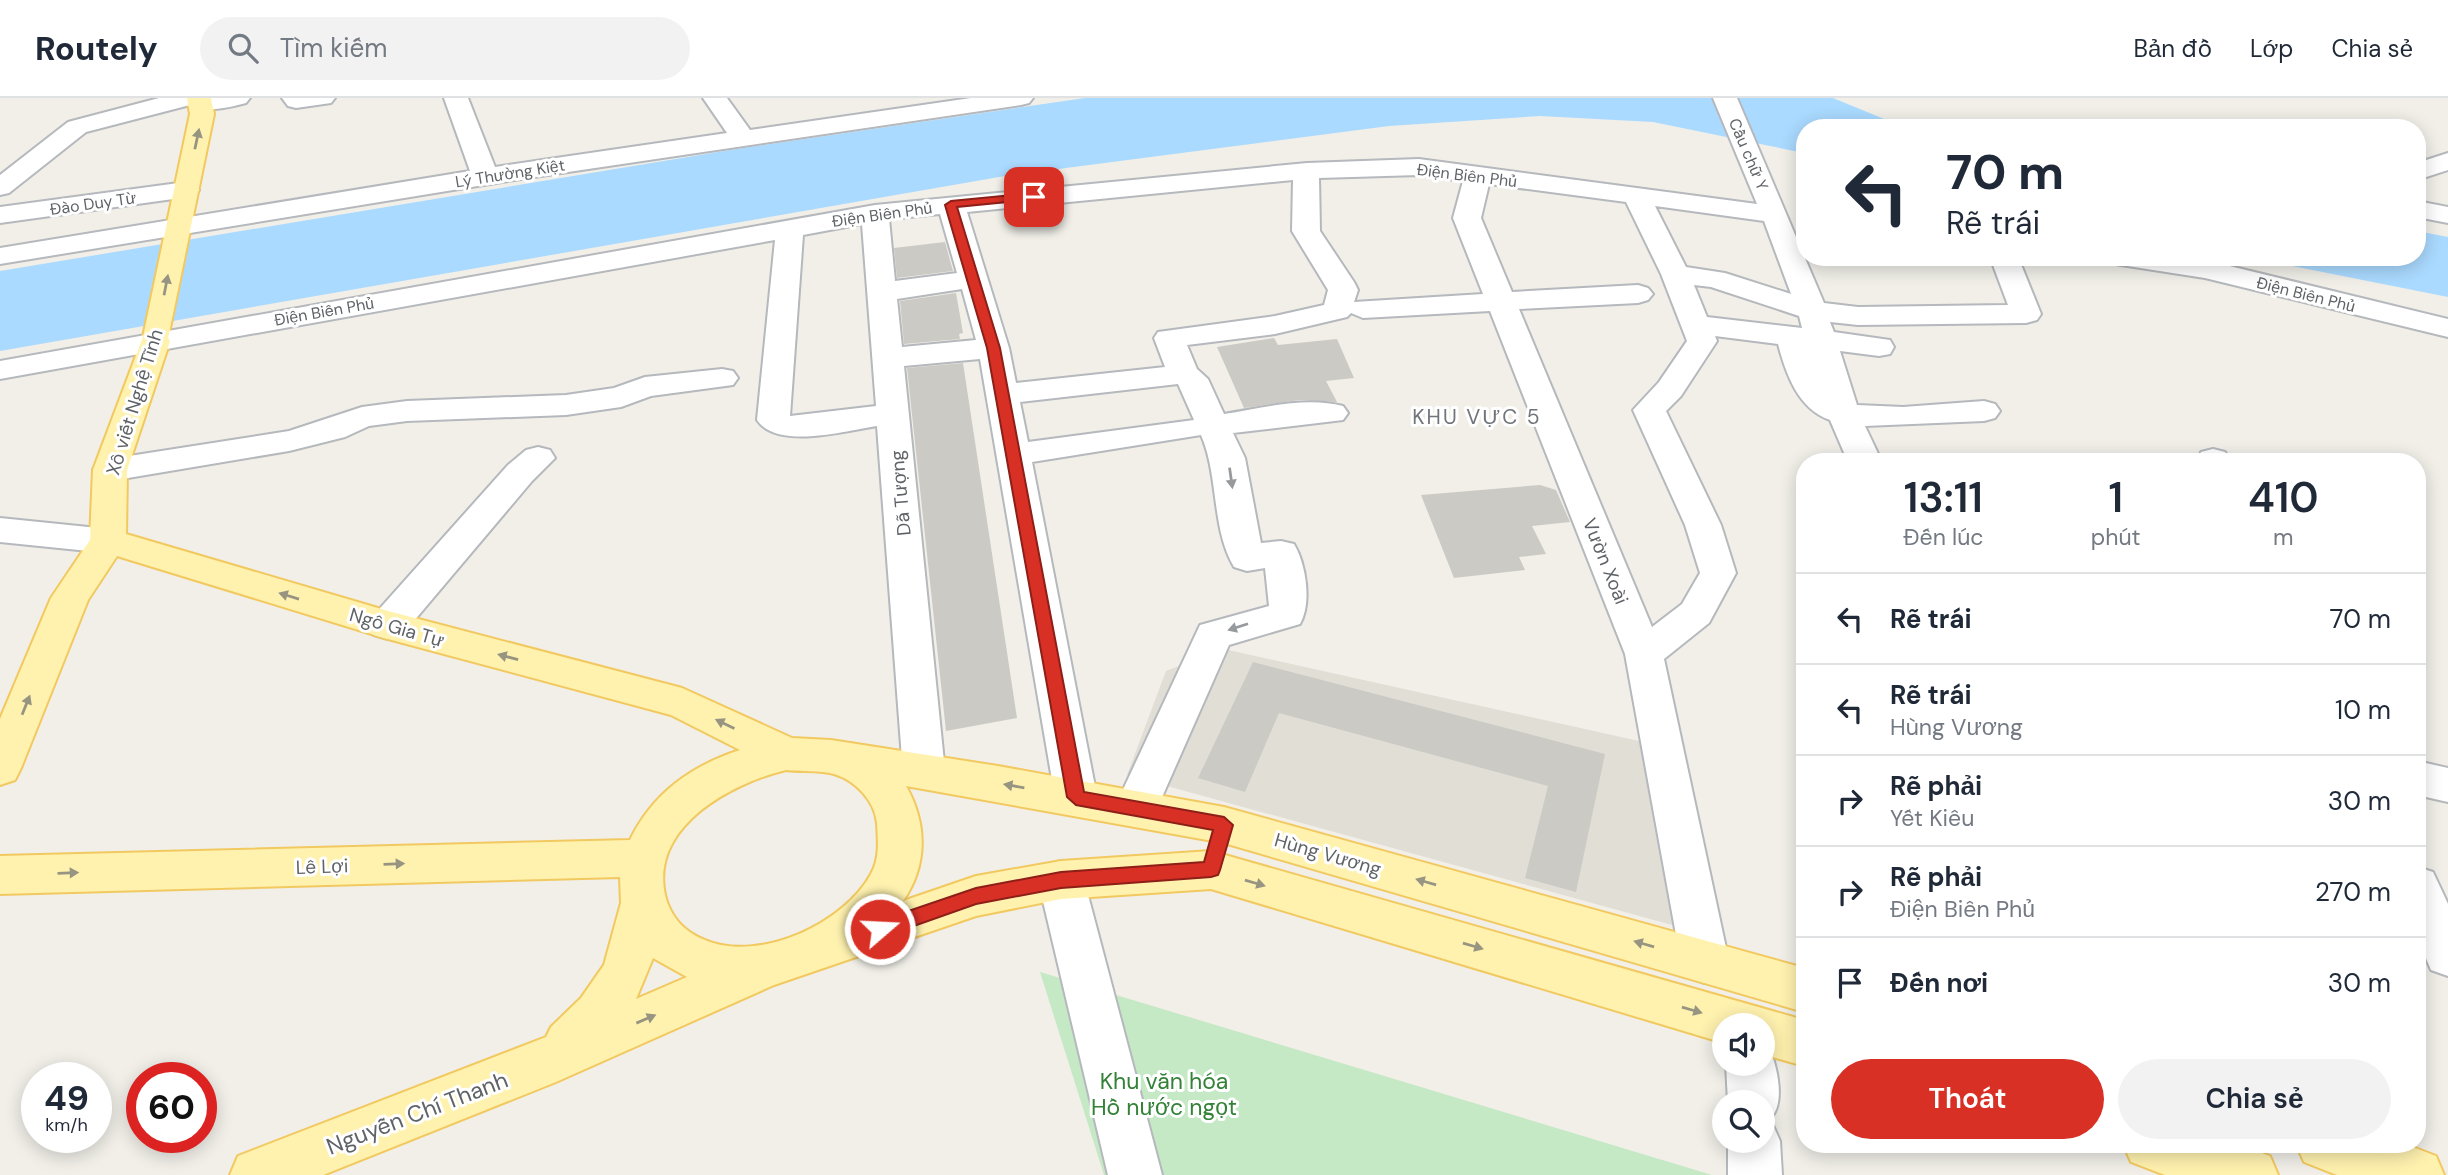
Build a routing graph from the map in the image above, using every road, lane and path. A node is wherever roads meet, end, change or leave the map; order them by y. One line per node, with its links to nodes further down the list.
1 (238, 98): 8 (street)
2 (294, 98): 3 (street)
3 (323, 98)
4 (456, 98): 14 (street)
5 (715, 98): 9 (street)
6 (1021, 98): 9 (street, Lý Thường Kiệt)
7 (1725, 98): 20 (street, Cầu chữ Y)
8 (195, 99): 15 (street); 16 (main road, Xô viết Nghệ Tĩnh, one-way to 8)
9 (743, 138): 14 (street, Lý Thường Kiệt)
10 (2448, 161): 11 (street)
11 (2426, 169)
12 (1307, 171): 13 (street, Điện Biên Phủ); 18 (street, Điện Biên Phủ); 42 (street)
13 (1478, 175): 17 (street, Điện Biên Phủ); 32 (street, Vườn Xoài)
14 (485, 176): 24 (street, Lý Thường Kiệt)
15 (0, 187)
16 (186, 190): 21 (street, Đào Duy Từ); 24 (main road, Xô viết Nghệ Tĩnh)
17 (1638, 199): 20 (street, Điện Biên Phủ); 28 (street)
18 (951, 205): 19 (street, Điện Biên Phủ); 29 (street)
19 (875, 213): 23 (street, Điện Biên Phủ); 30 (street, Dã Tượng)
20 (1774, 214): 22 (street, Điện Biên Phủ); 36 (street, Cầu chữ Y)
21 (0, 215)
22 (1796, 218)
23 (790, 228): 37 (street, Điện Biên Phủ); 47 (street)
24 (176, 233): 25 (street, Lý Thường Kiệt); 37 (main road, Xô viết Nghệ Tĩnh, one-way to 24)
25 (0, 257)
26 (2007, 266): 36 (street)
27 (2184, 266): 35 (street, Điện Biên Phủ)
28 (1675, 274): 34 (street); 36 (street)
29 (973, 279): 30 (street); 39 (street)
30 (882, 292): 40 (street, Dã Tượng)
31 (1637, 294): 32 (street)
32 (1501, 302): 33 (street); 57 (street, Vườn Xoài)
33 (1363, 309)
34 (1694, 324): 36 (street); 57 (street)
35 (2448, 328)
36 (1808, 329): 38 (street); 48 (street, Cầu chữ Y)
37 (156, 337): 41 (street, Điện Biên Phủ); 53 (main road, Xô viết Nghệ Tĩnh)
38 (1879, 347)
39 (994, 348): 40 (street); 44 (street)
40 (888, 358): 47 (street, Dã Tượng)
41 (0, 370)
42 (1183, 374): 44 (street); 49 (street)
43 (722, 378): 53 (street)
44 (1003, 394): 51 (street)
45 (1984, 411): 48 (street)
46 (1332, 413): 49 (street)
47 (893, 414): 61 (street, Dã Tượng)
48 (1843, 414): 50 (street)
49 (1202, 428): 51 (street); 65 (street, one-way to 65)
50 (1861, 453)
51 (1015, 454): 64 (street)
52 (538, 458): 56 (street)
53 (110, 470): 55 (main road, Xô viết Nghệ Tĩnh)
54 (0, 530): 55 (street, Ngô Gia Tự)
55 (108, 541): 56 (main road, Ngô Gia Tự, one-way to 55); 60 (main road, one-way to 55)
56 (388, 625): 58 (main road, Ngô Gia Tự, one-way to 56)
57 (1644, 654): 75 (street, Vườn Xoài)
58 (786, 754): 59 (main road); 67 (main road)
59 (842, 759): 61 (main road, Hùng Vương); 74 (main road)
60 (0, 768)
61 (925, 772): 64 (main road, Hùng Vương, one-way to 61)
62 (2426, 780): 63 (street)
63 (2448, 785)
64 (1076, 797): 65 (main road, Hùng Vương)
65 (1136, 809): 66 (main road, Hùng Vương)
66 (1224, 825): 68 (main road); 75 (main road, Hùng Vương, one-way to 66)
67 (644, 858): 69 (main road, Lê Lợi, one-way to 67); 72 (main road)
68 (1211, 870): 70 (main road); 77 (main road, one-way to 77)
69 (0, 875)
70 (1061, 880): 74 (main road); 86 (street)
71 (2426, 906): 73 (street)
72 (642, 908): 74 (main road); 80 (main road, Nguyễn Chí Thanh)
73 (2448, 956)
74 (787, 961): 80 (main road, Nguyễn Chí Thanh, one-way to 74)
75 (1705, 962): 76 (main road, Hùng Vương)
76 (1796, 988)
77 (1712, 1017)
78 (1775, 1035): 79 (main road)
79 (1796, 1041)
80 (538, 1065): 85 (main road, Nguyễn Chí Thanh)
81 (1754, 1153): 87 (street)
82 (2184, 1153): 84 (main road)
83 (2350, 1153): 88 (main road)
84 (2234, 1166)
85 (257, 1175)
86 (1135, 1175)
87 (1755, 1175)
88 (2417, 1175)

